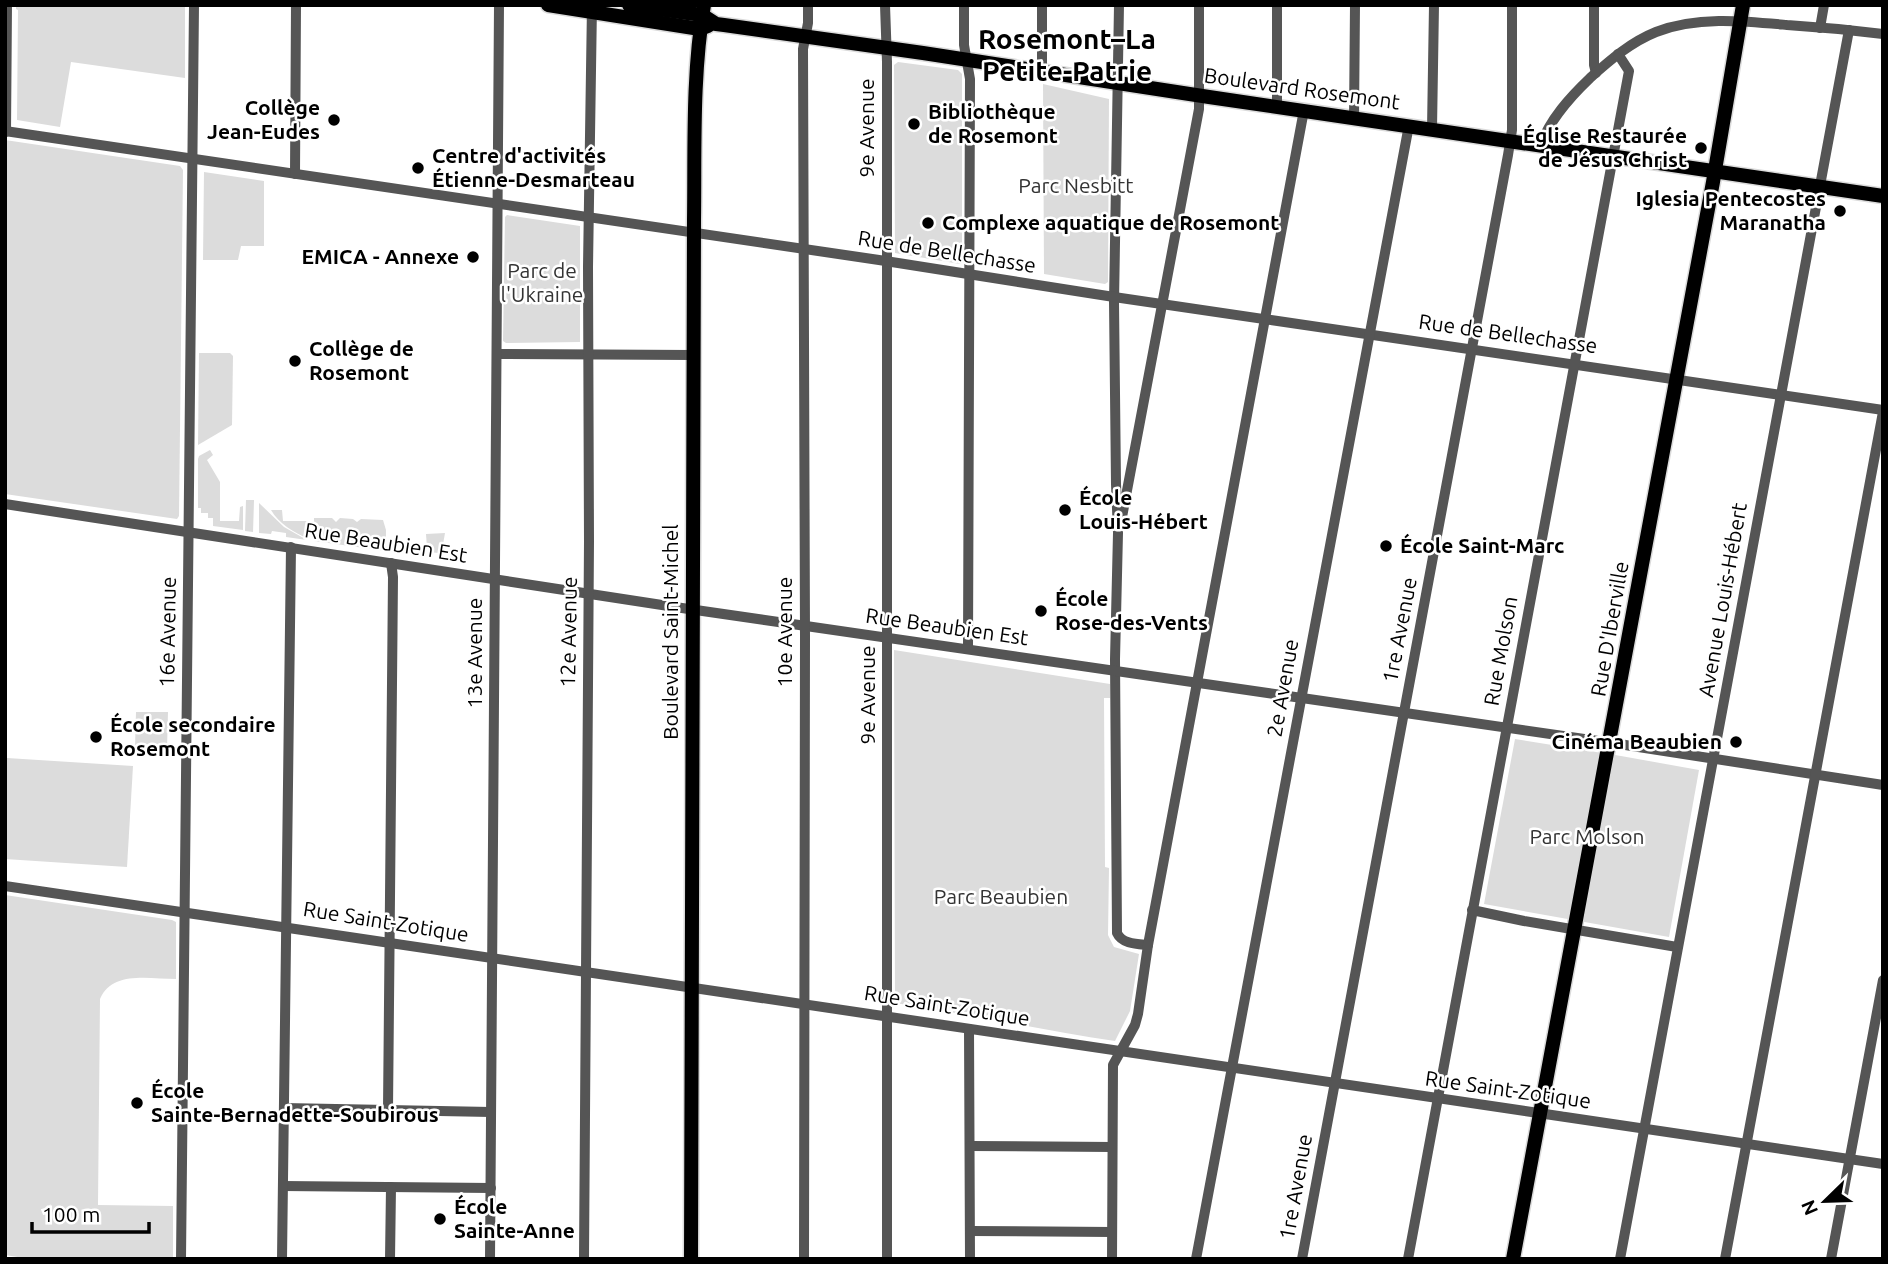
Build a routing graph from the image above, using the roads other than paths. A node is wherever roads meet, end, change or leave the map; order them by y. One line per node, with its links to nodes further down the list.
1 (7, 5): 39 (street)
2 (194, 5): 43 (street, 16e Avenue)
3 (296, 5): 45 (street)
4 (499, 5): 48 (street, 13e Avenue)
5 (550, 5): 20 (main road, Boulevard Rosemont)
6 (629, 5): 21 (main road, Boulevard Rosemont)
7 (808, 5): 26 (street, 10e Avenue)
8 (885, 5): 27 (street, 9e Avenue)
9 (964, 5): 29 (street)
10 (1042, 5): 30 (street)
11 (1119, 5): 32 (street)
12 (1199, 5): 33 (street)
13 (1277, 5): 34 (street)
14 (1355, 5): 36 (street)
15 (1434, 5): 38 (street)
16 (1512, 5): 40 (street, 1re Avenue)
17 (1594, 5): 31 (street)
18 (1742, 5): 22 (main road, Rue D'Iberville)
19 (1824, 5): 23 (street)
20 (592, 8): 21 (main road, Boulevard Rosemont); 49 (street, 12e Avenue)
21 (702, 16): 26 (main road, Boulevard Rosemont); 50 (main road, Boulevard Saint-Michel)
22 (1740, 21): 23 (street); 28 (street); 44 (main road, Rue D'Iberville)
23 (1820, 27): 24 (street)
24 (1849, 30): 25 (street); 46 (street, Avenue Louis-Hébert)
25 (1883, 34)
26 (806, 36): 27 (main road, Boulevard Rosemont); 51 (street, 10e Avenue)
27 (886, 48): 29 (main road, Boulevard Rosemont); 52 (street, 9e Avenue)
28 (1618, 54): 31 (street); 42 (street, Rue Molson)
29 (967, 61): 30 (main road, Boulevard Rosemont); 53 (street)
30 (1042, 71): 32 (main road, Boulevard Rosemont)
31 (1596, 73): 41 (street)
32 (1118, 83): 33 (main road, Boulevard Rosemont); 54 (street)
33 (1199, 95): 34 (main road, Boulevard Rosemont); 55 (street)
34 (1277, 106): 35 (main road, Boulevard Rosemont)
35 (1304, 110): 36 (main road, Boulevard Rosemont); 56 (street)
36 (1354, 118): 37 (main road, Boulevard Rosemont)
37 (1409, 125): 38 (main road, Boulevard Rosemont); 57 (street, 2e Avenue)
38 (1432, 129): 40 (main road, Boulevard Rosemont)
39 (6, 132): 43 (street, Rue de Bellechasse)
40 (1510, 141): 41 (main road, Boulevard Rosemont); 58 (street, 1re Avenue)
41 (1540, 146): 42 (main road, Boulevard Rosemont)
42 (1612, 157): 44 (main road, Boulevard Rosemont); 62 (street, Rue Molson)
43 (192, 159): 45 (street, Rue de Bellechasse); 67 (street, 16e Avenue)
44 (1715, 172): 46 (main road, Boulevard Rosemont); 63 (main road, Rue D'Iberville)
45 (295, 174): 48 (street, Rue de Bellechasse)
46 (1819, 186): 47 (main road, Boulevard Rosemont); 64 (street, Avenue Louis-Hébert)
47 (1883, 196)
48 (496, 204): 49 (street, Rue de Bellechasse); 59 (street, 13e Avenue)
49 (589, 217): 50 (street, Rue de Bellechasse); 60 (street, 12e Avenue)
50 (693, 233): 51 (street, Rue de Bellechasse); 61 (main road, Boulevard Saint-Michel)
51 (803, 250): 52 (street, Rue de Bellechasse); 74 (street, 10e Avenue)
52 (886, 261): 53 (street, Rue de Bellechasse); 75 (street, 9e Avenue)
53 (969, 274): 54 (street, Rue de Bellechasse); 76 (street)
54 (1114, 297): 55 (street, Rue de Bellechasse); 68 (street)
55 (1163, 304): 56 (street, Rue de Bellechasse); 68 (street)
56 (1265, 319): 57 (street, Rue de Bellechasse); 78 (street)
57 (1369, 334): 58 (street, Rue de Bellechasse); 79 (street, 2e Avenue)
58 (1472, 349): 62 (street, Rue de Bellechasse); 80 (street, 1re Avenue)
59 (497, 354): 60 (street); 71 (street, 13e Avenue)
60 (588, 355): 61 (street); 72 (street, 12e Avenue)
61 (693, 355): 73 (main road, Boulevard Saint-Michel)
62 (1574, 363): 63 (street, Rue de Bellechasse); 81 (street, Rue Molson)
63 (1677, 379): 64 (street, Rue de Bellechasse); 82 (main road, Rue D'Iberville)
64 (1780, 394): 65 (street, Rue de Bellechasse); 83 (street, Avenue Louis-Hébert)
65 (1883, 411): 84 (street)
66 (5, 504): 67 (street, Rue Beaubien Est)
67 (189, 532): 69 (street, Rue Beaubien Est); 88 (street, 16e Avenue)
68 (1118, 533): 77 (street)
69 (291, 548): 70 (street, Rue Beaubien Est); 89 (street)
70 (391, 563): 71 (street, Rue Beaubien Est); 91 (street)
71 (495, 579): 72 (street, Rue Beaubien Est); 94 (street, 13e Avenue)
72 (588, 592): 73 (street, Rue Beaubien Est); 95 (street, 12e Avenue)
73 (692, 609): 74 (street, Rue Beaubien Est); 97 (main road, Boulevard Saint-Michel)
74 (805, 626): 75 (street, Rue Beaubien Est); 98 (street, 10e Avenue)
75 (887, 638): 76 (street, Rue Beaubien Est); 99 (street, 9e Avenue)
76 (968, 649): 77 (street, Rue Beaubien Est)
77 (1116, 670): 78 (street, Rue Beaubien Est); 92 (street)
78 (1197, 682): 79 (street, Rue Beaubien Est); 92 (street)
79 (1301, 698): 80 (street, Rue Beaubien Est); 102 (street, 2e Avenue)
80 (1404, 713): 81 (street, Rue Beaubien Est); 103 (street, 1re Avenue)
81 (1506, 729): 82 (street, Rue Beaubien Est); 87 (street, Rue Molson)
82 (1610, 743): 83 (street, Rue Beaubien Est); 90 (main road, Rue D'Iberville)
83 (1712, 759): 84 (street, Rue Beaubien Est); 93 (street, Avenue Louis-Hébert)
84 (1815, 775): 85 (street, Rue Beaubien Est); 110 (street)
85 (1883, 785)
86 (5, 886): 88 (street, Rue Saint-Zotique)
87 (1472, 910): 90 (street); 104 (street, Rue Molson)
88 (184, 911): 89 (street, Rue Saint-Zotique); 120 (street, 16e Avenue)
89 (286, 926): 91 (street, Rue Saint-Zotique); 105 (street)
90 (1575, 930): 93 (street); 108 (main road, Rue D'Iberville)
91 (390, 943): 94 (street, Rue Saint-Zotique); 106 (street)
92 (1148, 946): 101 (street)
93 (1677, 947): 109 (street, Avenue Louis-Hébert)
94 (493, 958): 95 (street, Rue Saint-Zotique); 107 (street, 13e Avenue)
95 (586, 972): 97 (street, Rue Saint-Zotique); 124 (street, 12e Avenue)
96 (1883, 980): 113 (street)
97 (692, 988): 98 (street, Rue Saint-Zotique); 125 (main road, Boulevard Saint-Michel)
98 (803, 1004): 99 (street, Rue Saint-Zotique); 126 (street, 10e Avenue)
99 (886, 1017): 100 (street, Rue Saint-Zotique); 127 (street, 9e Avenue)
100 (969, 1029): 101 (street, Rue Saint-Zotique); 111 (street)
101 (1119, 1052): 102 (street, Rue Saint-Zotique); 112 (street)
102 (1231, 1068): 103 (street, Rue Saint-Zotique); 130 (street, 2e Avenue)
103 (1334, 1084): 104 (street, Rue Saint-Zotique); 131 (street, 1re Avenue)
104 (1437, 1099): 108 (street, Rue Saint-Zotique); 132 (street, Rue Molson)
105 (284, 1108): 106 (street); 115 (street)
106 (388, 1110): 107 (street)
107 (491, 1111): 117 (street, 13e Avenue)
108 (1540, 1114): 109 (street, Rue Saint-Zotique); 133 (main road, Rue D'Iberville)
109 (1643, 1129): 110 (street, Rue Saint-Zotique); 134 (street, Avenue Louis-Hébert)
110 (1746, 1144): 113 (street, Rue Saint-Zotique); 135 (street)
111 (970, 1146): 112 (street); 118 (street)
112 (1112, 1147): 119 (street)
113 (1849, 1159): 114 (street, Rue Saint-Zotique); 136 (street)
114 (1883, 1164)
115 (283, 1186): 116 (street); 121 (street)
116 (391, 1187): 117 (street); 122 (street)
117 (491, 1188): 123 (street, 13e Avenue)
118 (970, 1231): 119 (street); 128 (street)
119 (1112, 1233): 129 (street)
120 (181, 1259)
121 (282, 1259)
122 (390, 1259)
123 (490, 1259)
124 (584, 1259)
125 (691, 1259)
126 (804, 1259)
127 (887, 1259)
128 (971, 1259)
129 (1112, 1259)
130 (1196, 1259)
131 (1302, 1259)
132 (1408, 1259)
133 (1513, 1259)
134 (1620, 1259)
135 (1725, 1259)
136 (1831, 1259)

